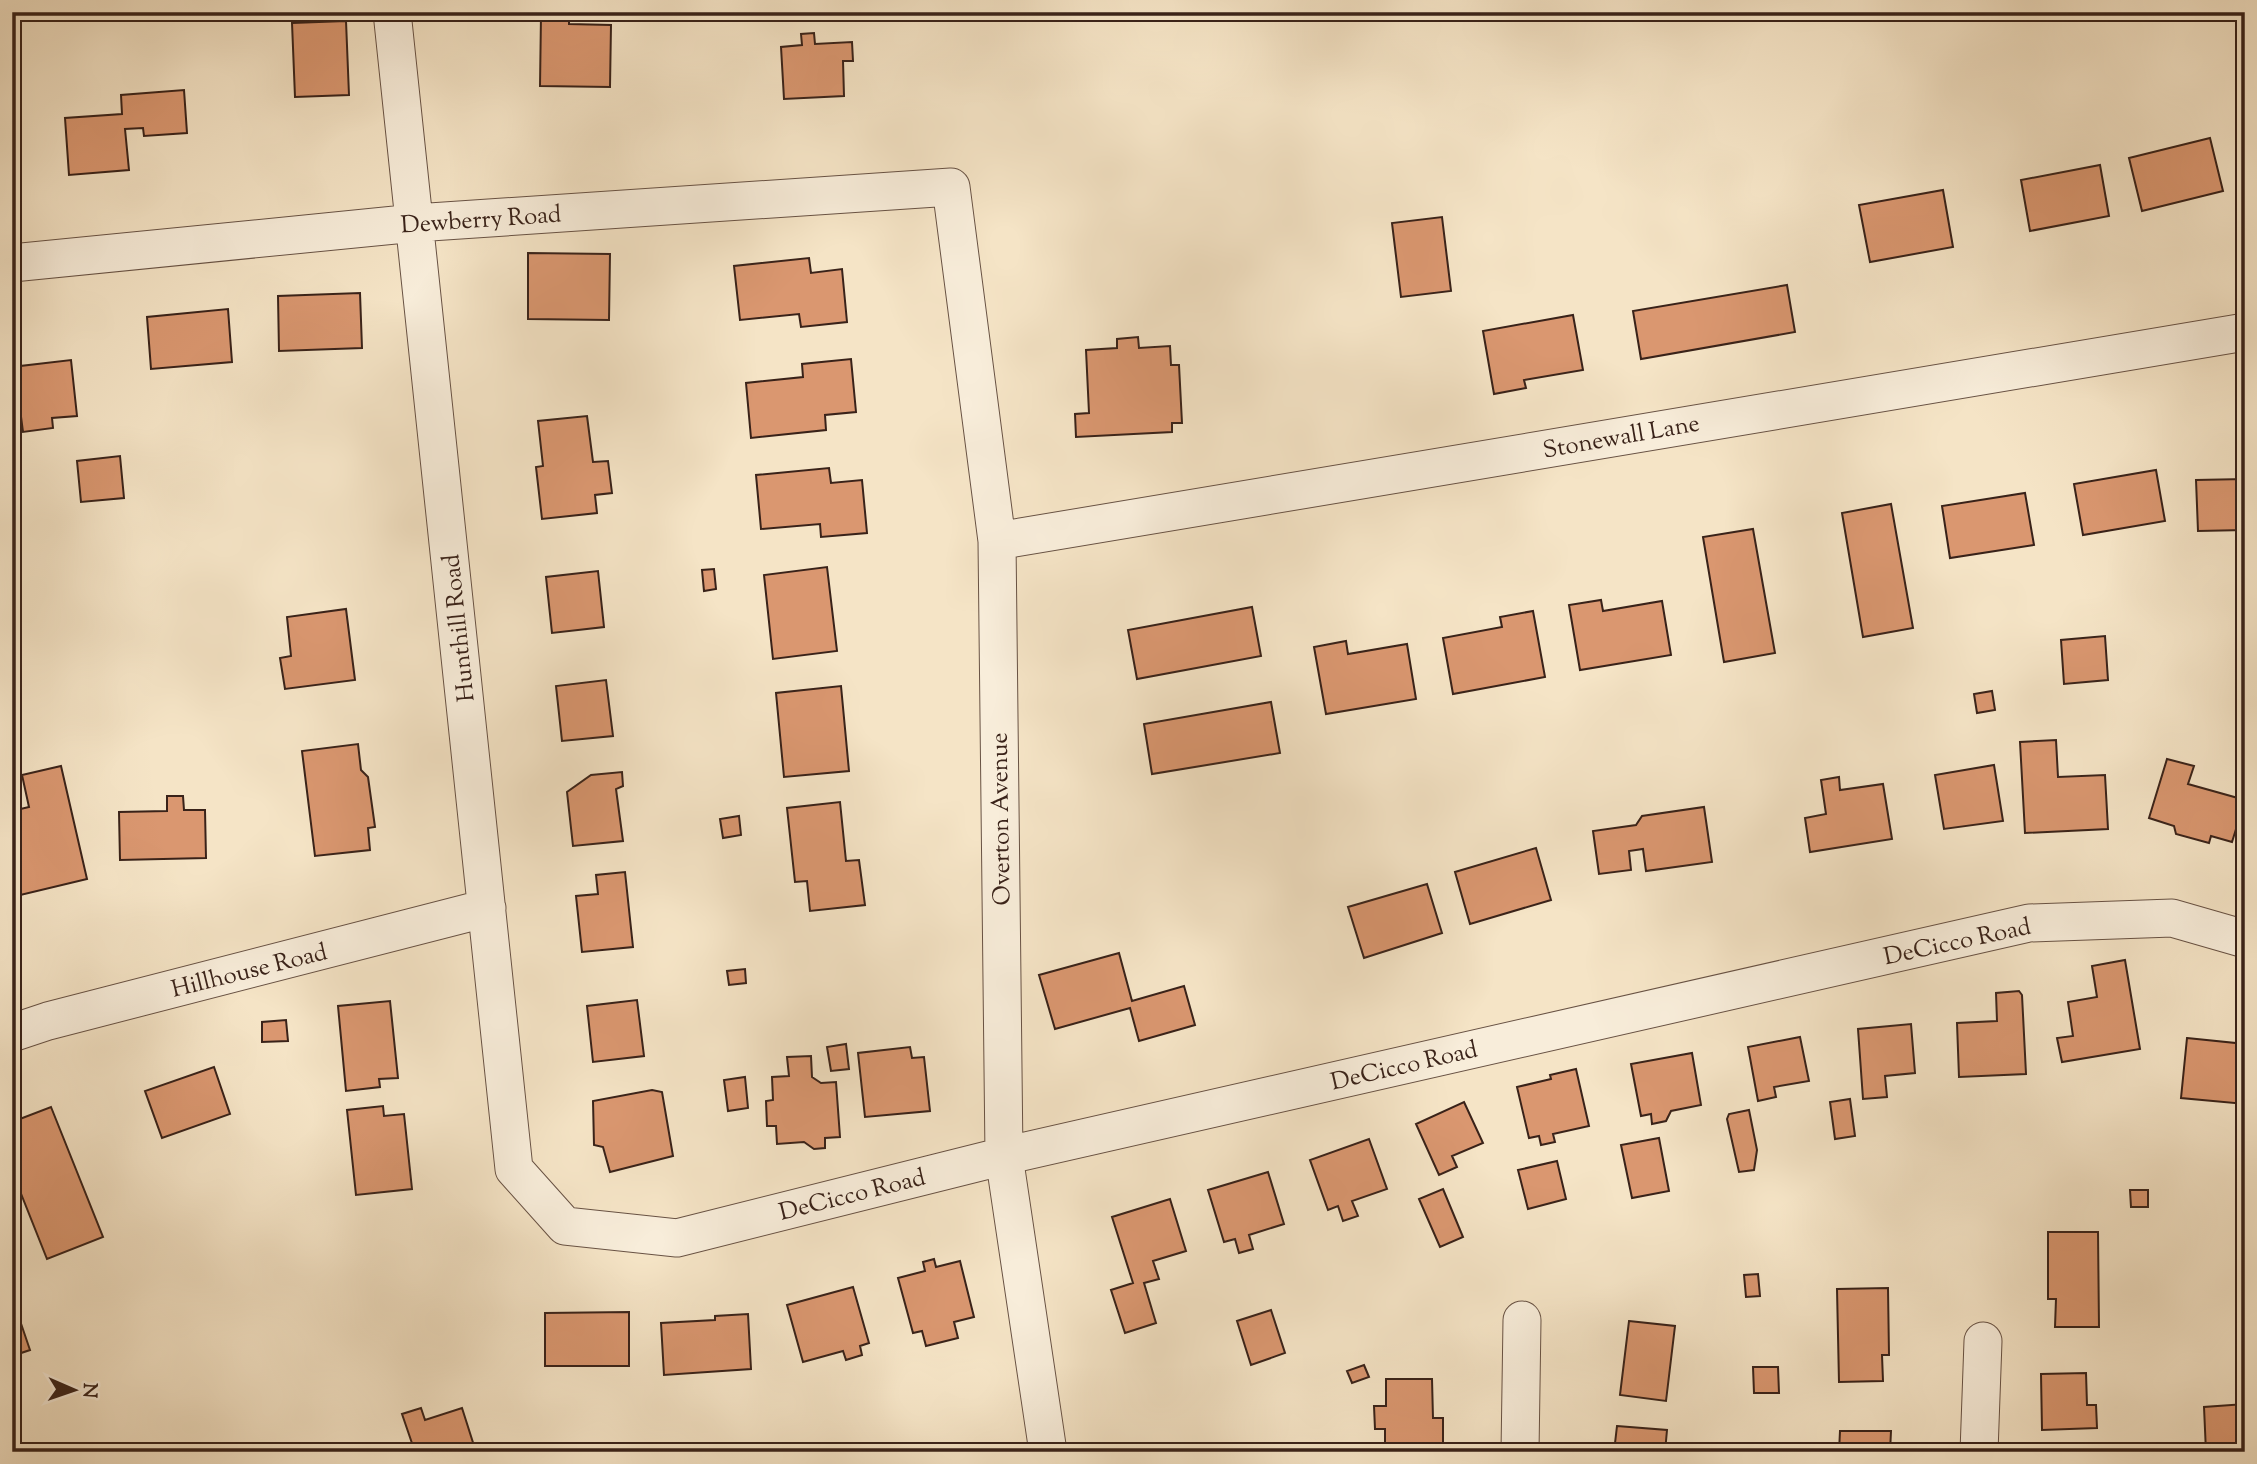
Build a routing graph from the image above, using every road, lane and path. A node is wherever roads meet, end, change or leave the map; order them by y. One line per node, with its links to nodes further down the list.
1 (393, 12): 3 (street, Hunthill Road)
2 (951, 187): 3 (street, Dewberry Road); 6 (street, Overton Avenue)
3 (415, 223): 4 (street, Dewberry Road); 7 (street, Hunthill Road)
4 (12, 262)
5 (2245, 331): 6 (street, Stonewall Lane)
6 (997, 541): 10 (street, Overton Avenue)
7 (487, 908): 9 (street, Hillhouse Road); 11 (street, Hunthill Road)
8 (2245, 939): 10 (street, DeCicco Road)
9 (12, 1033)
10 (1004, 1156): 11 (street, DeCicco Road); 14 (street, Overton Avenue)
11 (565, 1226)
12 (1522, 1320): 15 (street)
13 (1983, 1342): 16 (street)
14 (1048, 1452)
15 (1520, 1452)
16 (1979, 1452)

